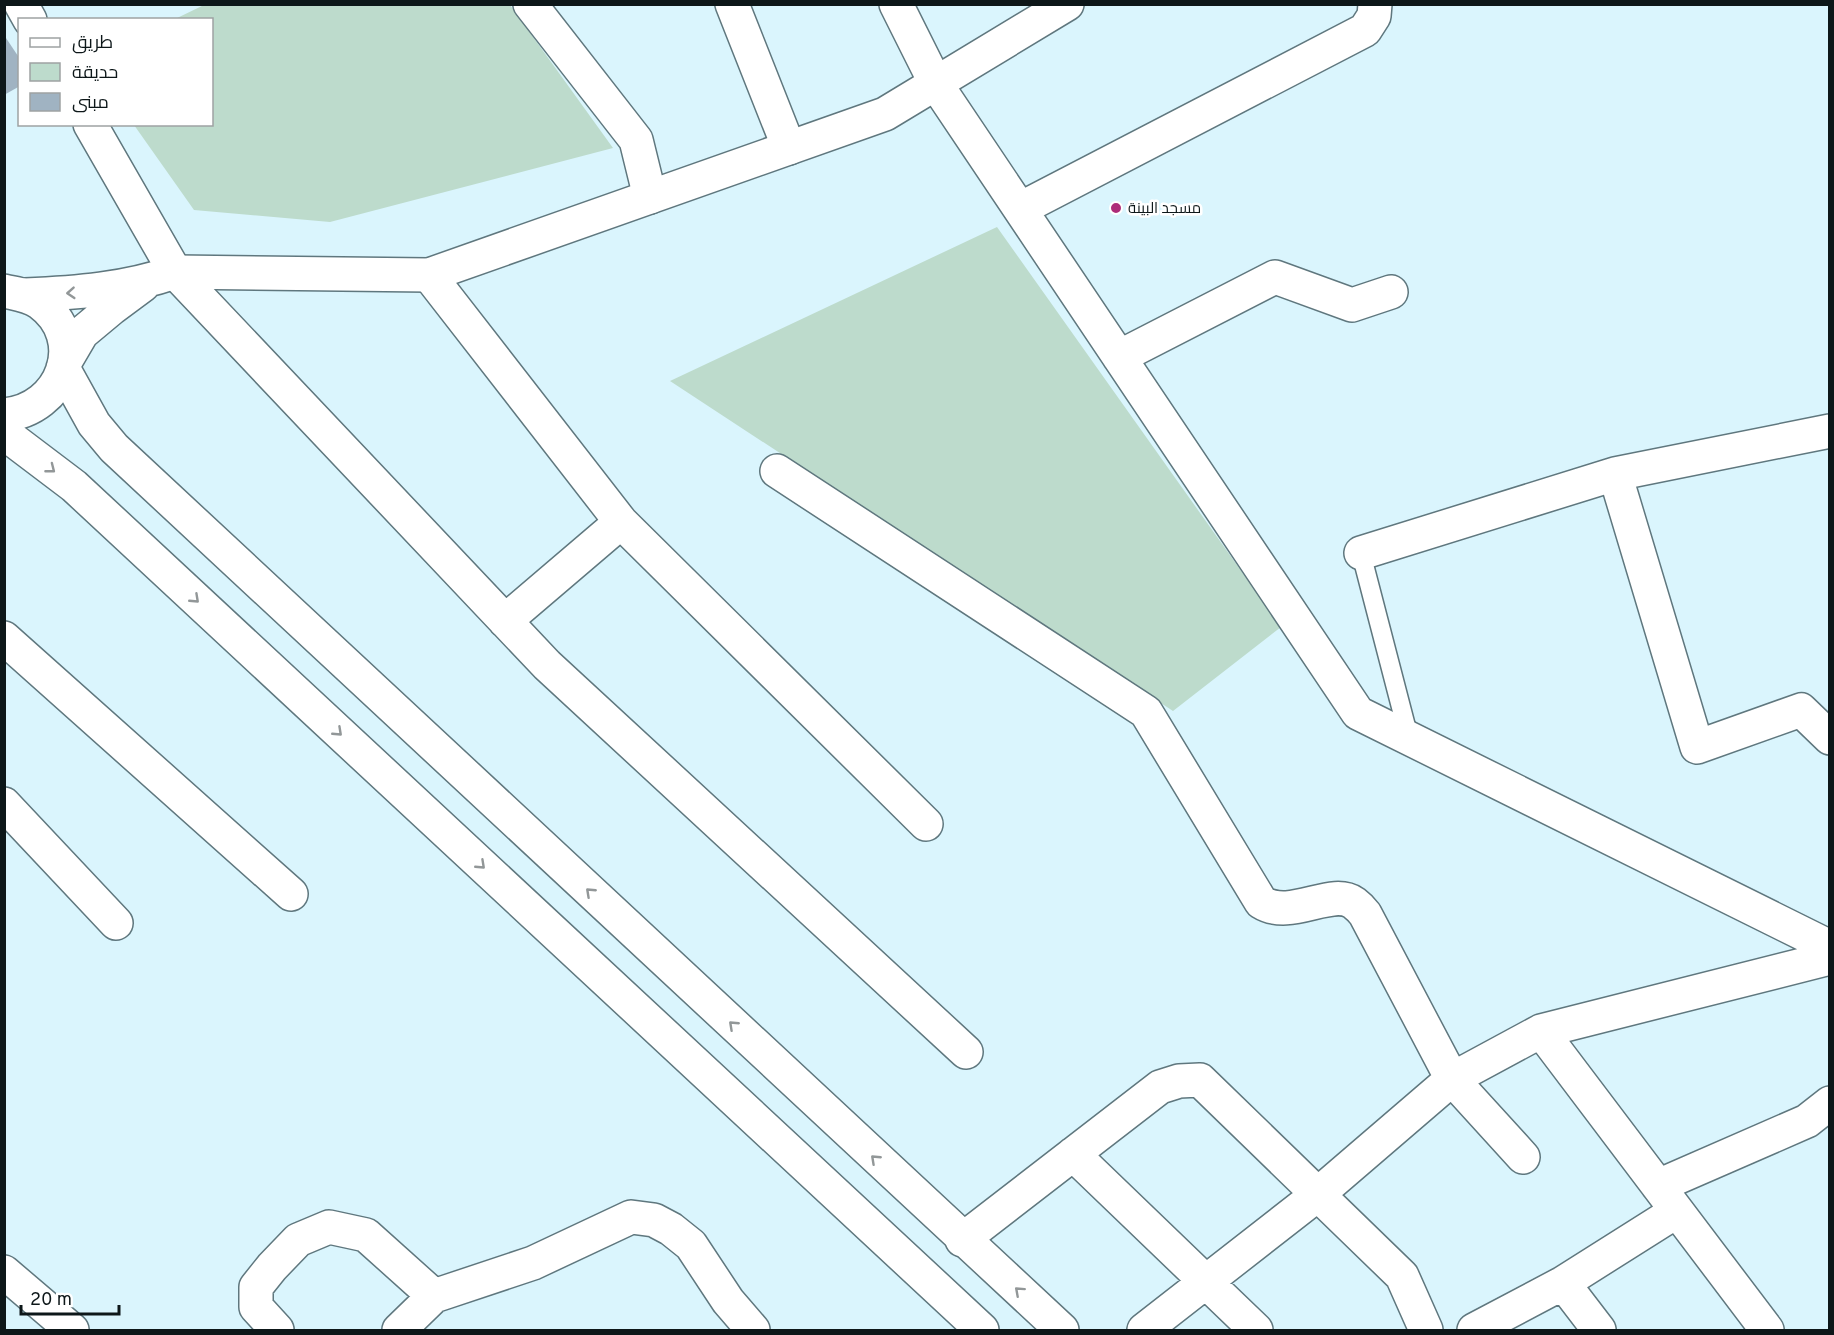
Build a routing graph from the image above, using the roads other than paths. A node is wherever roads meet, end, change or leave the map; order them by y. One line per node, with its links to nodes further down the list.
1 (21, 4): 7 (street)
2 (530, 4): 11 (street)
3 (732, 4): 10 (street)
4 (896, 4): 8 (street)
5 (1067, 4): 8 (street)
6 (1375, 4): 12 (street)
7 (29, 18)
8 (936, 84): 10 (street); 12 (street)
9 (91, 126): 14 (street)
10 (789, 148): 11 (street)
11 (650, 197): 13 (street)
12 (1020, 209): 17 (street)
13 (429, 275): 14 (street); 24 (street)
14 (162, 277): 16 (street, one-way to 16); 18 (street); 26 (street)
15 (1391, 292): 17 (street)
16 (15, 293): 18 (street)
17 (1119, 357): 28 (street)
18 (64, 365): 19 (street); 44 (street, one-way to 18)
19 (4, 415)
20 (1830, 431): 23 (street)
21 (4, 433): 53 (street, one-way to 53)
22 (777, 471): 38 (street)
23 (1615, 474): 25 (street); 29 (street)
24 (621, 522): 26 (street); 31 (street)
25 (1361, 553): 28 (lane)
26 (505, 621): 37 (street)
27 (4, 638): 32 (street)
28 (1409, 738): 34 (street)
29 (1830, 738)
30 (4, 804): 33 (street)
31 (926, 824)
32 (291, 894)
33 (116, 923)
34 (1830, 948)
35 (1830, 958): 36 (street)
36 (1541, 1032): 38 (street); 43 (street)
37 (966, 1052)
38 (1452, 1079): 41 (street); 42 (street)
39 (1830, 1103): 43 (street)
40 (1073, 1154): 42 (street); 44 (street); 46 (street)
41 (1523, 1156)
42 (1317, 1195): 46 (street); 57 (street)
43 (1667, 1198): 47 (street); 60 (street)
44 (962, 1240): 54 (street, one-way to 44)
45 (4, 1272): 49 (street)
46 (1206, 1282): 55 (street); 56 (street)
47 (1563, 1283): 58 (street); 59 (street)
48 (434, 1296): 50 (street); 51 (street); 52 (street)
49 (72, 1330)
50 (277, 1330)
51 (399, 1330)
52 (753, 1330)
53 (982, 1330)
54 (1062, 1330)
55 (1144, 1330)
56 (1256, 1330)
57 (1426, 1330)
58 (1474, 1330)
59 (1599, 1330)
60 (1767, 1330)

